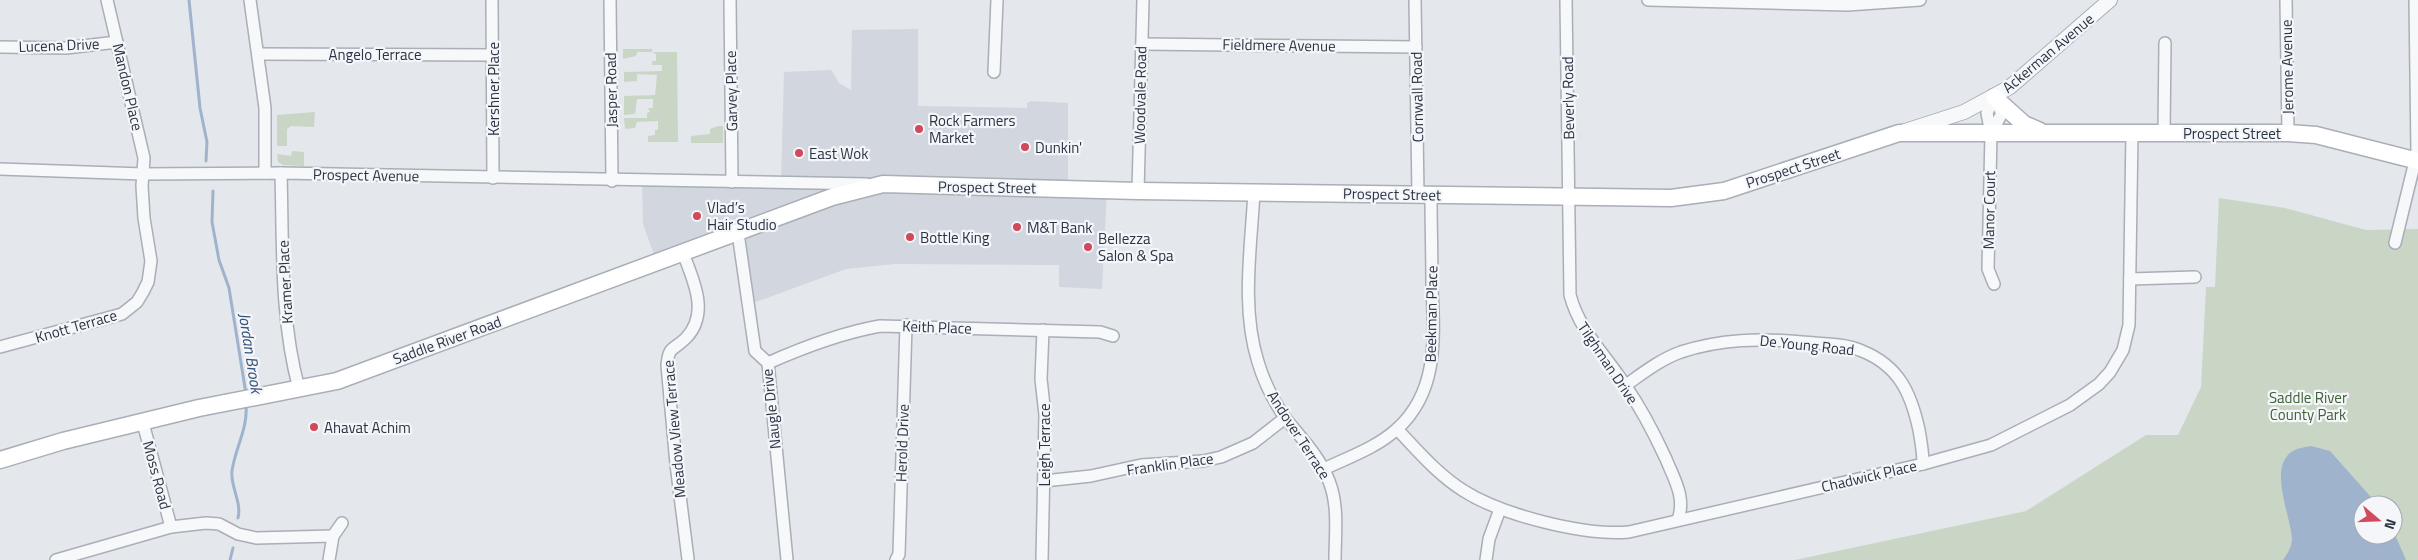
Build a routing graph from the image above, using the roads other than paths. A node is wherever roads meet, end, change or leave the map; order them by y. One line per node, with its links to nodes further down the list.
1 (107, 0): 16 (street, Mandon Place)
2 (250, 0): 21 (street)
3 (492, 0): 22 (street, Kershner Place)
4 (610, 0): 37 (street, Jasper Road)
5 (730, 0): 38 (street, Garvey Place)
6 (997, 0): 23 (street)
7 (1143, 0): 18 (street, Woodvale Road)
8 (1415, 0): 20 (street, Cornwall Road)
9 (1566, 0): 43 (street, Beverly Road)
10 (1648, 0): 15 (street)
11 (1920, 0): 15 (street)
12 (2110, 0): 24 (street, Ackerman Avenue)
13 (2286, 0): 29 (street, Jerome Avenue)
14 (2415, 0): 31 (street)
15 (1799, 2)
16 (117, 42): 19 (street, Lucena Drive); 35 (street, Mandon Place)
17 (2164, 43): 26 (street)
18 (1142, 44): 20 (street, Fieldmere Avenue); 40 (street, Woodvale Road)
19 (0, 47)
20 (1416, 47): 42 (street, Cornwall Road)
21 (258, 54): 22 (street, Angelo Terrace); 33 (street)
22 (493, 55): 36 (street, Kershner Place)
23 (994, 72)
24 (1994, 97): 25 (main road, Prospect Street); 27 (street, Ackerman Avenue); 30 (street, Manor Court)
25 (2042, 132): 28 (main road, Prospect Street); 30 (main road, Prospect Street)
26 (2164, 132): 28 (main road, Prospect Street); 29 (main road, Prospect Street)
27 (1899, 133): 30 (main road, Prospect Street); 43 (main road, Prospect Street)
28 (2132, 133): 48 (street, Chadwick Place)
29 (2288, 133): 31 (main road, Prospect Street)
30 (1991, 134): 49 (street, Manor Court)
31 (2417, 161): 45 (street)
32 (0, 169): 35 (street, Prospect Avenue)
33 (265, 173): 34 (street, Prospect Avenue); 35 (street, Prospect Avenue)
34 (281, 173): 36 (street, Prospect Avenue); 56 (street, Kramer Place)
35 (143, 174): 53 (street, Knott Terrace)
36 (494, 178): 37 (street, Prospect Avenue)
37 (612, 180): 38 (street, Prospect Avenue)
38 (732, 182): 39 (street, Prospect Street)
39 (883, 184): 40 (main road, Prospect Street); 44 (main road, Saddle River Road)
40 (1138, 191): 41 (main road, Prospect Street)
41 (1254, 192): 42 (main road, Prospect Street); 57 (street, Andover Terrace)
42 (1424, 195): 43 (main road, Prospect Street); 59 (street, Beekman Place)
43 (1569, 196): 55 (street, Tilghman Drive)
44 (738, 233): 46 (main road, Saddle River Road); 54 (street, Naugle Drive)
45 (2395, 243)
46 (682, 253): 56 (main road, Saddle River Road); 70 (street, Meadow View Terrace)
47 (2195, 277): 48 (street)
48 (2130, 279): 61 (street, Chadwick Place)
49 (1994, 284)
50 (906, 325): 51 (street, Keith Place); 54 (street, Keith Place); 75 (street, Herold Drive)
51 (1044, 330): 52 (street, Keith Place); 63 (street, Leigh Terrace)
52 (1113, 336)
53 (0, 347)
54 (768, 363): 74 (street, Naugle Drive)
55 (1626, 385): 61 (street, De Young Road); 65 (street, Tilghman Drive)
56 (299, 389): 58 (main road, Saddle River Road)
57 (1285, 418): 62 (street, Andover Terrace); 63 (street, Franklin Place)
58 (144, 423): 60 (main road, Saddle River Road); 67 (street, Moss Road)
59 (1397, 429): 62 (street, Beekman Place); 64 (street, Chadwick Place)
60 (0, 460)
61 (1923, 464): 65 (street, Chadwick Place)
62 (1324, 469): 77 (street, Andover Terrace)
63 (1044, 481): 76 (street, Leigh Terrace)
64 (1500, 508): 65 (street, Chadwick Place); 78 (street)
65 (1678, 520)
66 (342, 523): 68 (street)
67 (171, 527): 68 (street); 69 (street)
68 (333, 536): 73 (street)
69 (99, 548): 71 (street); 72 (street)
70 (688, 559)
71 (56, 560)
72 (101, 560)
73 (329, 560)
74 (787, 560)
75 (896, 560)
76 (1042, 560)
77 (1335, 560)
78 (1486, 560)

